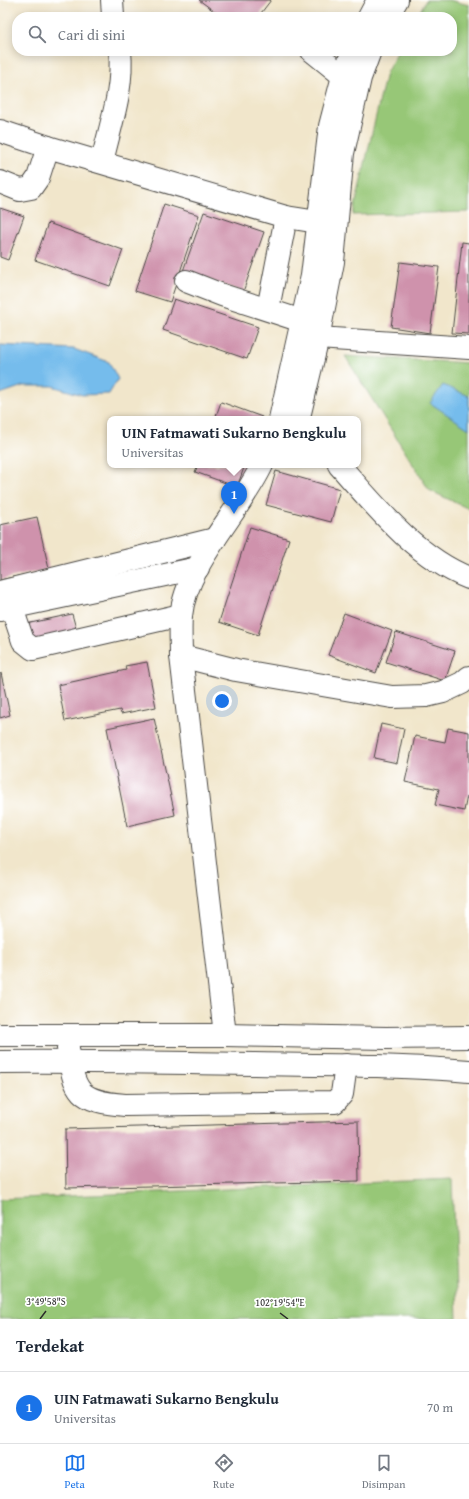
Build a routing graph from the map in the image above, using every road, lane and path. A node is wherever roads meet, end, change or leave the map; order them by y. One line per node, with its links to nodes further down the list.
1 (112, 0): 4 (street)
2 (378, 0): 5 (street)
3 (397, 0): 6 (street)
4 (113, 12)
5 (372, 12)
6 (390, 12)
7 (120, 56): 14 (street)
8 (318, 56): 11 (street)
9 (351, 56): 11 (street)
10 (368, 56): 17 (street)
11 (343, 76): 17 (street)
12 (0, 131): 13 (street)
13 (48, 147): 14 (street); 15 (street)
14 (102, 162): 16 (street)
15 (0, 182)
16 (286, 217): 17 (street); 19 (street)
17 (328, 223): 20 (street); 21 (street)
18 (186, 281): 19 (street)
19 (268, 309): 20 (street)
20 (302, 321): 23 (street)
21 (318, 338): 22 (street); 23 (street)
22 (469, 348)
23 (292, 415)
24 (260, 468): 26 (street)
25 (342, 468): 28 (street)
26 (215, 539): 27 (street); 29 (street)
27 (198, 568): 29 (street); 30 (street)
28 (469, 578)
29 (4, 603): 30 (street)
30 (181, 615): 31 (street)
31 (181, 656): 32 (street); 35 (street)
32 (469, 677)
33 (0, 1035): 34 (street)
34 (67, 1035): 35 (street); 38 (street)
35 (225, 1035): 36 (street)
36 (469, 1038)
37 (0, 1062): 38 (street)
38 (70, 1062): 39 (street); 39 (street)
39 (346, 1065): 40 (street)
40 (469, 1072)

